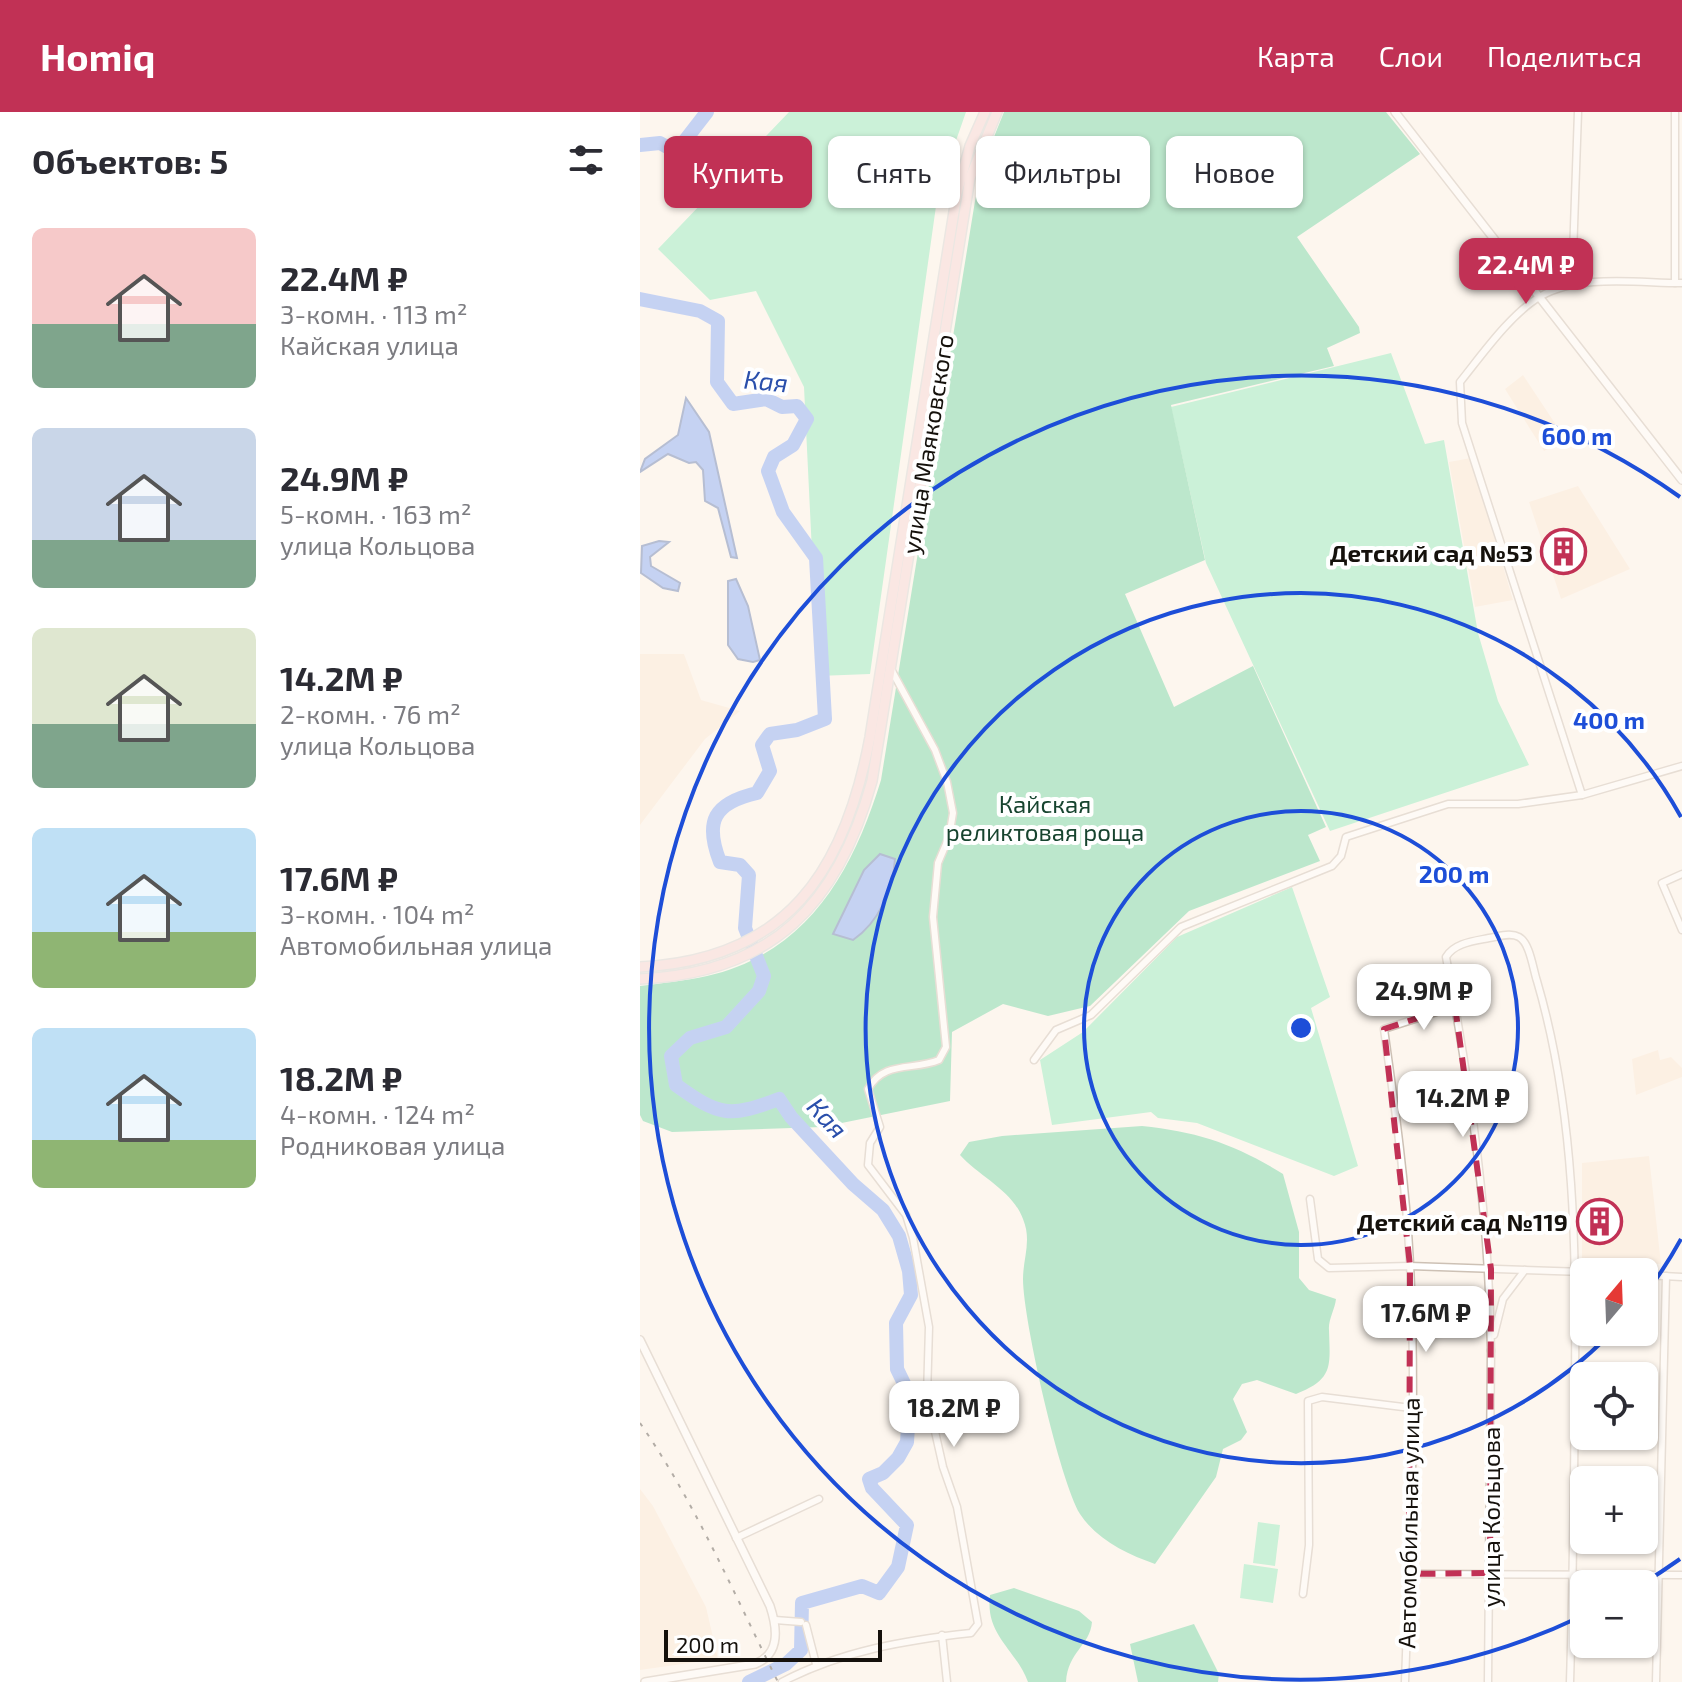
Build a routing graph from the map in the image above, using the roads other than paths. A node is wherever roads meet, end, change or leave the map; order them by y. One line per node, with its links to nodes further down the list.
1 (985, 112): 15 (main road, улица Маяковского)
2 (997, 112): 10 (main road, улица Маяковского)
3 (1395, 112): 8 (street)
4 (1578, 112): 7 (street)
5 (1675, 112): 6 (street)
6 (1678, 283): 7 (street)
7 (1572, 284): 8 (street)
8 (1539, 297): 9 (street); 12 (street)
9 (1682, 480)
10 (891, 667): 16 (main road, улица Маяковского); 43 (street)
11 (1682, 766): 12 (street)
12 (1582, 795): 18 (street)
13 (1682, 874): 14 (street)
14 (1682, 930)
15 (640, 967)
16 (640, 979)
17 (1455, 1006): 20 (street, улица Кольцова); 21 (street, Автомобильная улица); 22 (street, улица Кольцова)
18 (1034, 1060)
19 (1310, 1199): 21 (street)
20 (1579, 1258)
21 (1410, 1266): 22 (street); 31 (street, Автомобильная улица)
22 (1491, 1269): 23 (street); 30 (street, улица Кольцова)
23 (1525, 1270): 24 (street); 30 (street, улица Кольцова)
24 (1570, 1272)
25 (1658, 1276): 26 (street)
26 (1666, 1276): 27 (street); 35 (street)
27 (1682, 1277)
28 (640, 1340): 33 (street)
29 (1578, 1346): 34 (street)
30 (1491, 1351): 36 (street, улица Кольцова)
31 (1411, 1408): 38 (street, Автомобильная улица); 41 (street)
32 (819, 1499): 33 (street)
33 (736, 1538): 42 (street)
34 (1573, 1570)
35 (1657, 1570)
36 (1490, 1573): 37 (street); 38 (street); 51 (street, улица Кольцова)
37 (1570, 1573)
38 (1409, 1574): 50 (street, Автомобильная улица)
39 (1658, 1574): 40 (street)
40 (1682, 1575)
41 (1303, 1594)
42 (775, 1620): 46 (street); 47 (street)
43 (942, 1635): 46 (street); 49 (street)
44 (1571, 1658): 52 (street)
45 (1656, 1658): 53 (street)
46 (816, 1664): 48 (street)
47 (645, 1682)
48 (782, 1682)
49 (947, 1682)
50 (1405, 1682)
51 (1488, 1682)
52 (1570, 1682)
53 (1656, 1682)

